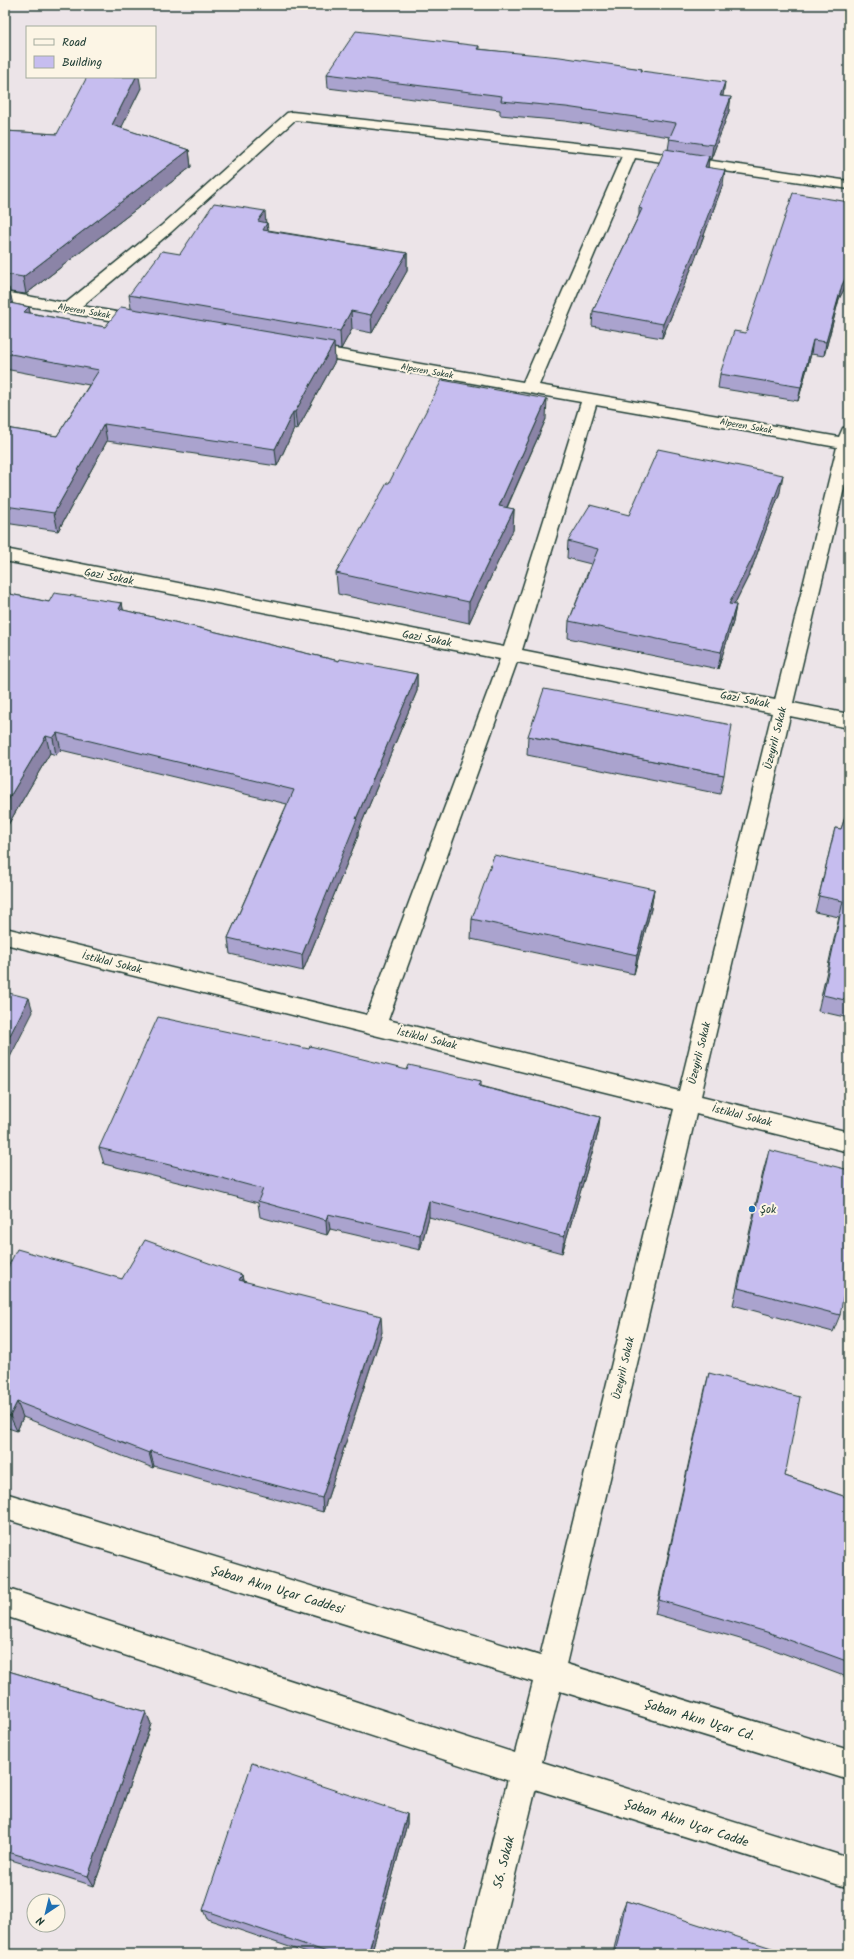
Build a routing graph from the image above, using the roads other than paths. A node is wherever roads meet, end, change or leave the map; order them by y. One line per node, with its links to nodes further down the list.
1 (630, 153): 2 (street); 4 (street); 7 (street)
2 (849, 185)
3 (5, 297): 4 (street, Alperen Sokak)
4 (69, 308): 5 (street, Alperen Sokak)
5 (162, 324)
6 (295, 347): 7 (street, Alperen Sokak)
7 (528, 388): 8 (street, Alperen Sokak)
8 (590, 399): 9 (street, Alperen Sokak); 11 (street)
9 (848, 440): 12 (street, Üzeyirli Sokak)
10 (5, 555): 11 (street, Gazi Sokak)
11 (511, 654): 12 (street, Gazi Sokak); 15 (street)
12 (782, 706): 13 (street, Gazi Sokak); 16 (street, Üzeyirli Sokak)
13 (849, 721)
14 (5, 936): 15 (street, İstiklal Sokak)
15 (375, 1025): 16 (street, İstiklal Sokak)
16 (687, 1101): 17 (street, İstiklal Sokak); 20 (street, Üzeyirli Sokak)
17 (849, 1142)
18 (5, 1506): 20 (street, Şaban Akın Uçar Caddesi)
19 (5, 1602): 22 (street)
20 (550, 1673): 21 (street, Şaban Akın Uçar Cd.); 22 (street, Üzeyirli Sokak)
21 (849, 1765)
22 (525, 1771): 23 (street, Şaban Akın Uçar Cadde); 24 (street, 56. Sokak)
23 (849, 1873)
24 (480, 1954)

